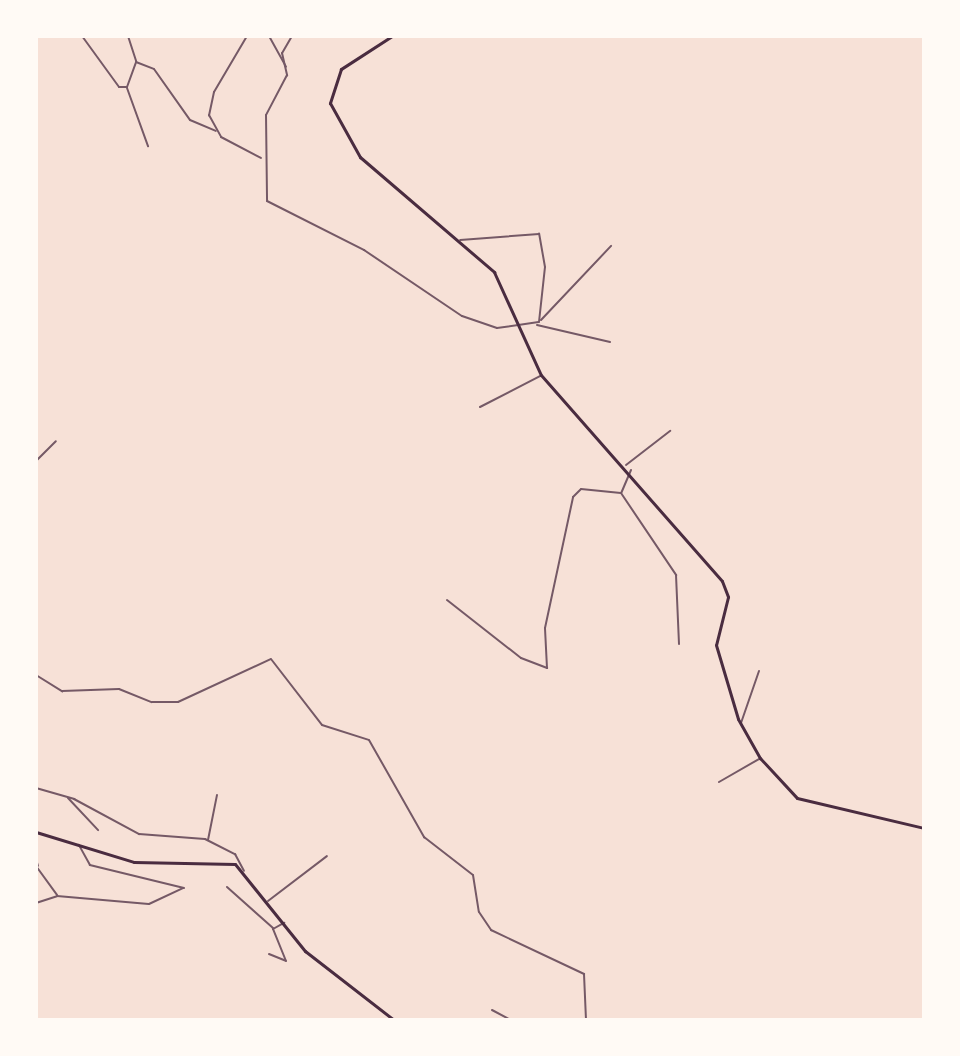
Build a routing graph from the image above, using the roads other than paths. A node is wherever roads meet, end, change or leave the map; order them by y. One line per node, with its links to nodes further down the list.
1 (82, 36): 9 (street)
2 (128, 36): 7 (street)
3 (247, 36): 10 (street)
4 (269, 36): 8 (street)
5 (292, 36): 8 (street)
6 (392, 36): 13 (main road)
7 (136, 62): 9 (street); 10 (street)
8 (287, 68): 12 (street)
9 (126, 87): 11 (street)
10 (216, 131): 12 (street)
11 (148, 146)
12 (262, 158): 16 (street)
13 (459, 241): 15 (street); 16 (main road)
14 (611, 246): 15 (street)
15 (539, 322): 17 (street)
16 (520, 325): 17 (street); 19 (main road)
17 (535, 325): 18 (street)
18 (610, 342)
19 (541, 375): 20 (street); 24 (main road)
20 (480, 407)
21 (670, 431): 24 (street)
22 (56, 441): 23 (street)
23 (36, 461)
24 (626, 465): 25 (main road)
25 (631, 470): 26 (street); 31 (main road)
26 (621, 493): 27 (street); 28 (street)
27 (447, 600)
28 (679, 644)
29 (759, 671): 31 (street)
30 (36, 675): 56 (street)
31 (742, 728): 32 (main road)
32 (760, 758): 33 (street); 37 (main road)
33 (719, 782)
34 (36, 788): 36 (street)
35 (217, 795): 40 (street)
36 (68, 797): 38 (street); 40 (street)
37 (924, 828)
38 (98, 830)
39 (36, 832): 41 (main road)
40 (208, 841): 45 (street)
41 (79, 845): 45 (main road); 47 (street)
42 (327, 856): 48 (street)
43 (36, 859): 44 (street)
44 (37, 867): 47 (street)
45 (244, 871): 48 (main road)
46 (227, 887): 51 (street)
47 (57, 896): 49 (street)
48 (268, 901): 50 (main road)
49 (36, 903)
50 (284, 923): 51 (street); 54 (main road)
51 (273, 929): 52 (street)
52 (269, 954)
53 (492, 1010): 55 (street)
54 (394, 1020)
55 (511, 1020)
56 (586, 1020)

